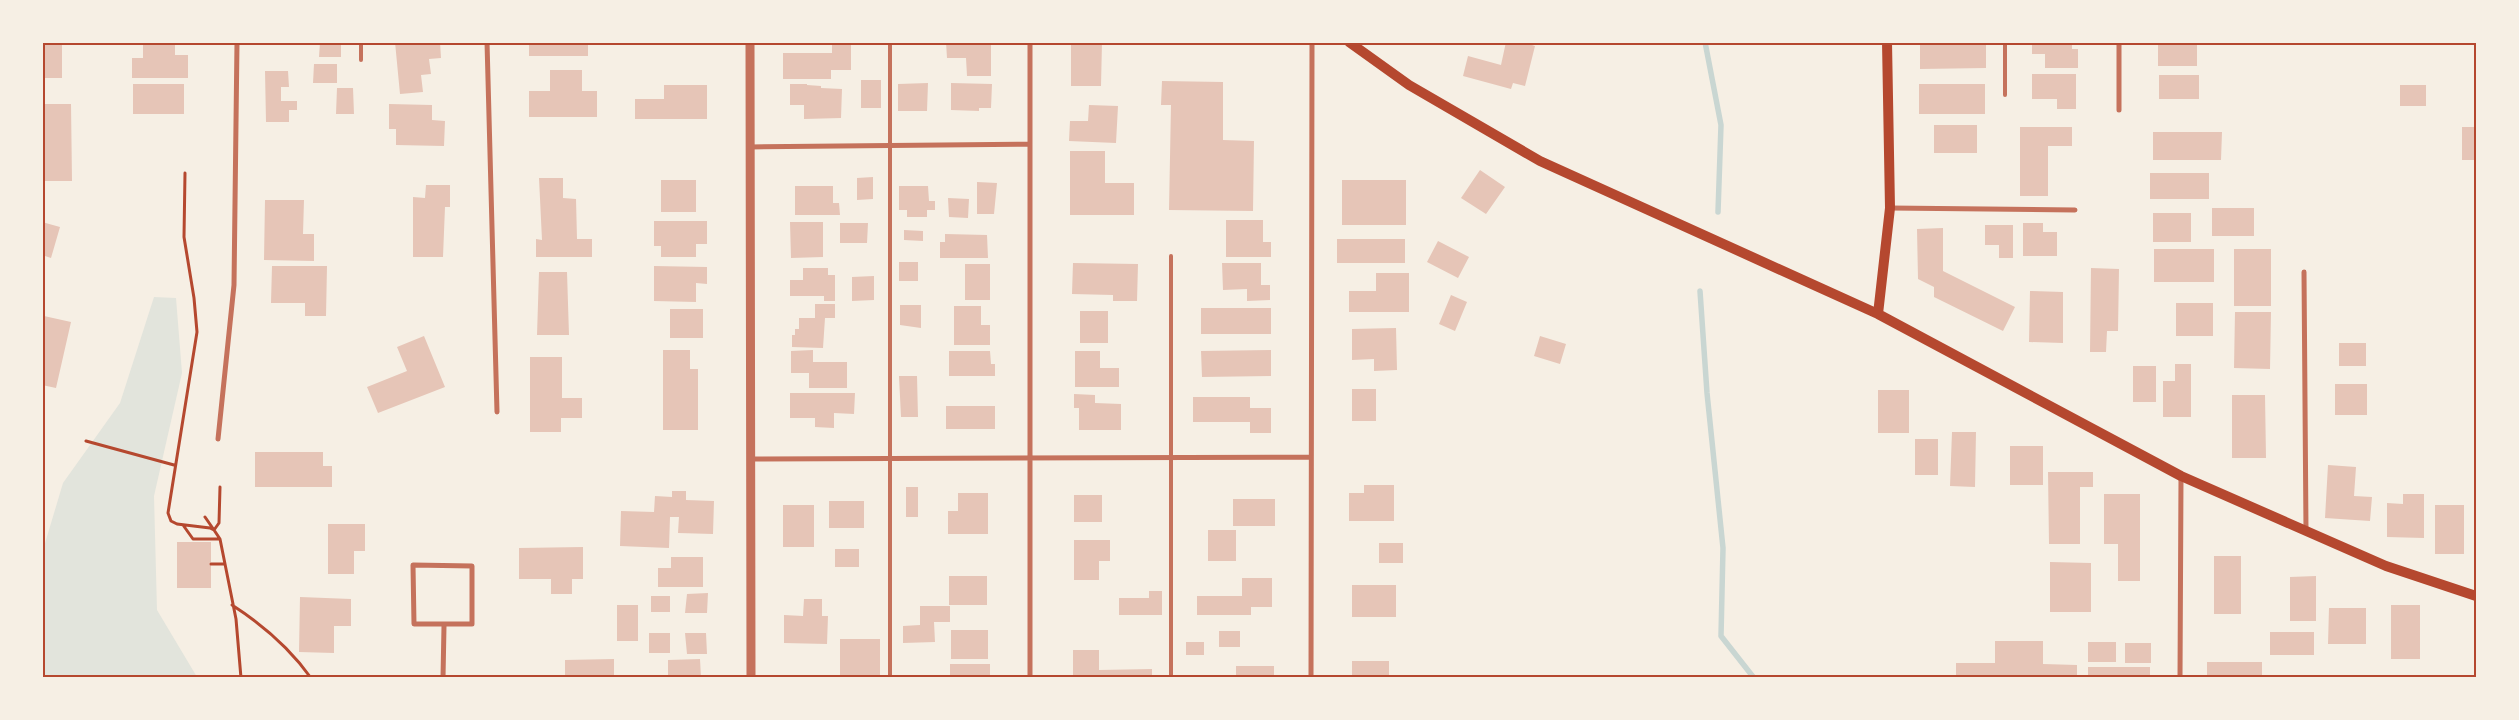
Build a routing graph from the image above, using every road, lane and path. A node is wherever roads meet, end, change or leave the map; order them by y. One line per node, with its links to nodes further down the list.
1 (237, 42): 25 (street)
2 (361, 42): 12 (lane)
3 (487, 42): 24 (street)
4 (750, 42): 17 (street)
5 (890, 42): 16 (lane)
6 (1030, 42): 15 (street)
7 (1312, 42): 30 (street)
8 (1349, 42): 23 (main road)
9 (1887, 42): 19 (main road)
10 (2005, 42): 13 (lane)
11 (2119, 42): 14 (street)
12 (361, 60)
13 (2005, 95)
14 (2119, 110)
15 (1030, 144): 16 (street); 28 (street)
16 (890, 146): 17 (street); 27 (lane)
17 (750, 147): 31 (street)
18 (185, 173): 32 (path)
19 (1890, 208): 20 (street); 23 (main road)
20 (2075, 210)
21 (1170, 256): 29 (lane)
22 (2304, 272): 38 (street)
23 (1878, 314): 33 (main road)
24 (497, 412)
25 (218, 439)
26 (86, 441): 32 (path)
27 (890, 457): 28 (street); 31 (street); 49 (lane)
28 (1030, 457): 29 (street); 50 (street)
29 (1170, 457): 30 (street); 51 (lane)
30 (1311, 457): 52 (street)
31 (750, 459): 48 (street)
32 (174, 465): 36 (path)
33 (2181, 476): 38 (main road); 53 (street)
34 (220, 487): 37 (path)
35 (204, 517): 37 (path)
36 (182, 524): 37 (path); 39 (path)
37 (214, 530): 39 (path)
38 (2306, 532): 42 (main road)
39 (220, 538): 41 (path)
40 (211, 564): 41 (path)
41 (224, 564): 43 (path)
42 (2476, 596)
43 (232, 604): 45 (path); 46 (path)
44 (444, 626): 44 (street); 47 (street)
45 (241, 678)
46 (311, 678)
47 (443, 678)
48 (751, 678)
49 (890, 678)
50 (1030, 678)
51 (1171, 678)
52 (1312, 678)
53 (2180, 678)

